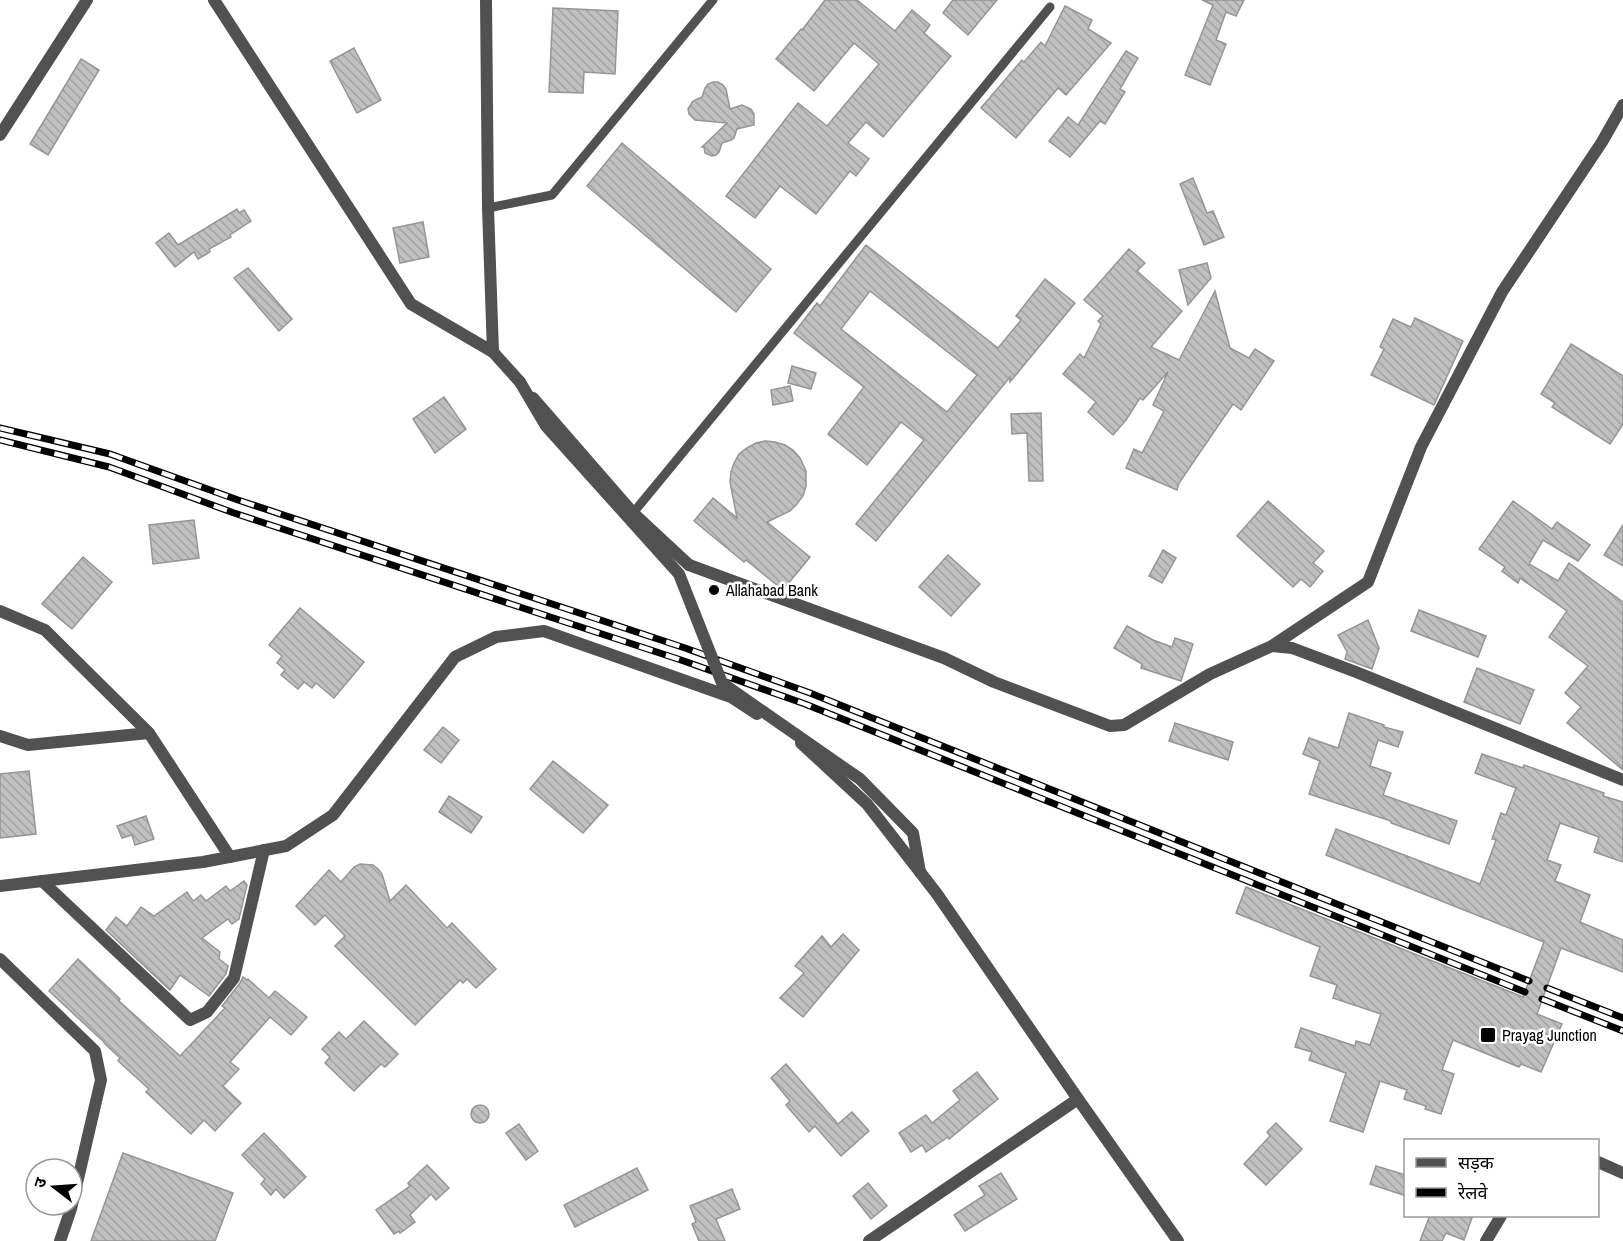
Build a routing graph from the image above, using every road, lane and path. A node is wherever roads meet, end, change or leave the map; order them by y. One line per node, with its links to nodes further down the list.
1 (87, 0): 7 (street)
2 (214, 0): 9 (street)
3 (486, 0): 8 (street)
4 (713, 0): 8 (lane)
5 (1050, 7): 11 (lane)
6 (1623, 105): 13 (street)
7 (0, 135)
8 (488, 208): 9 (street)
9 (493, 352): 10 (street)
10 (520, 382): 11 (street); 19 (street, bridge)
11 (633, 513): 13 (street)
12 (0, 611): 14 (street)
13 (1272, 646): 16 (street)
14 (149, 733): 15 (street); 18 (street)
15 (0, 736)
16 (1623, 780)
17 (264, 850): 18 (street); 19 (street); 20 (street)
18 (230, 857): 20 (street)
19 (920, 872): 23 (street)
20 (42, 881): 21 (street)
21 (0, 886)
22 (0, 959): 27 (street)
23 (1078, 1099): 28 (street); 29 (street)
24 (1599, 1162): 25 (street)
25 (1623, 1173)
26 (1500, 1217): 30 (street)
27 (60, 1241)
28 (869, 1241)
29 (1178, 1241)
30 (1486, 1241)

